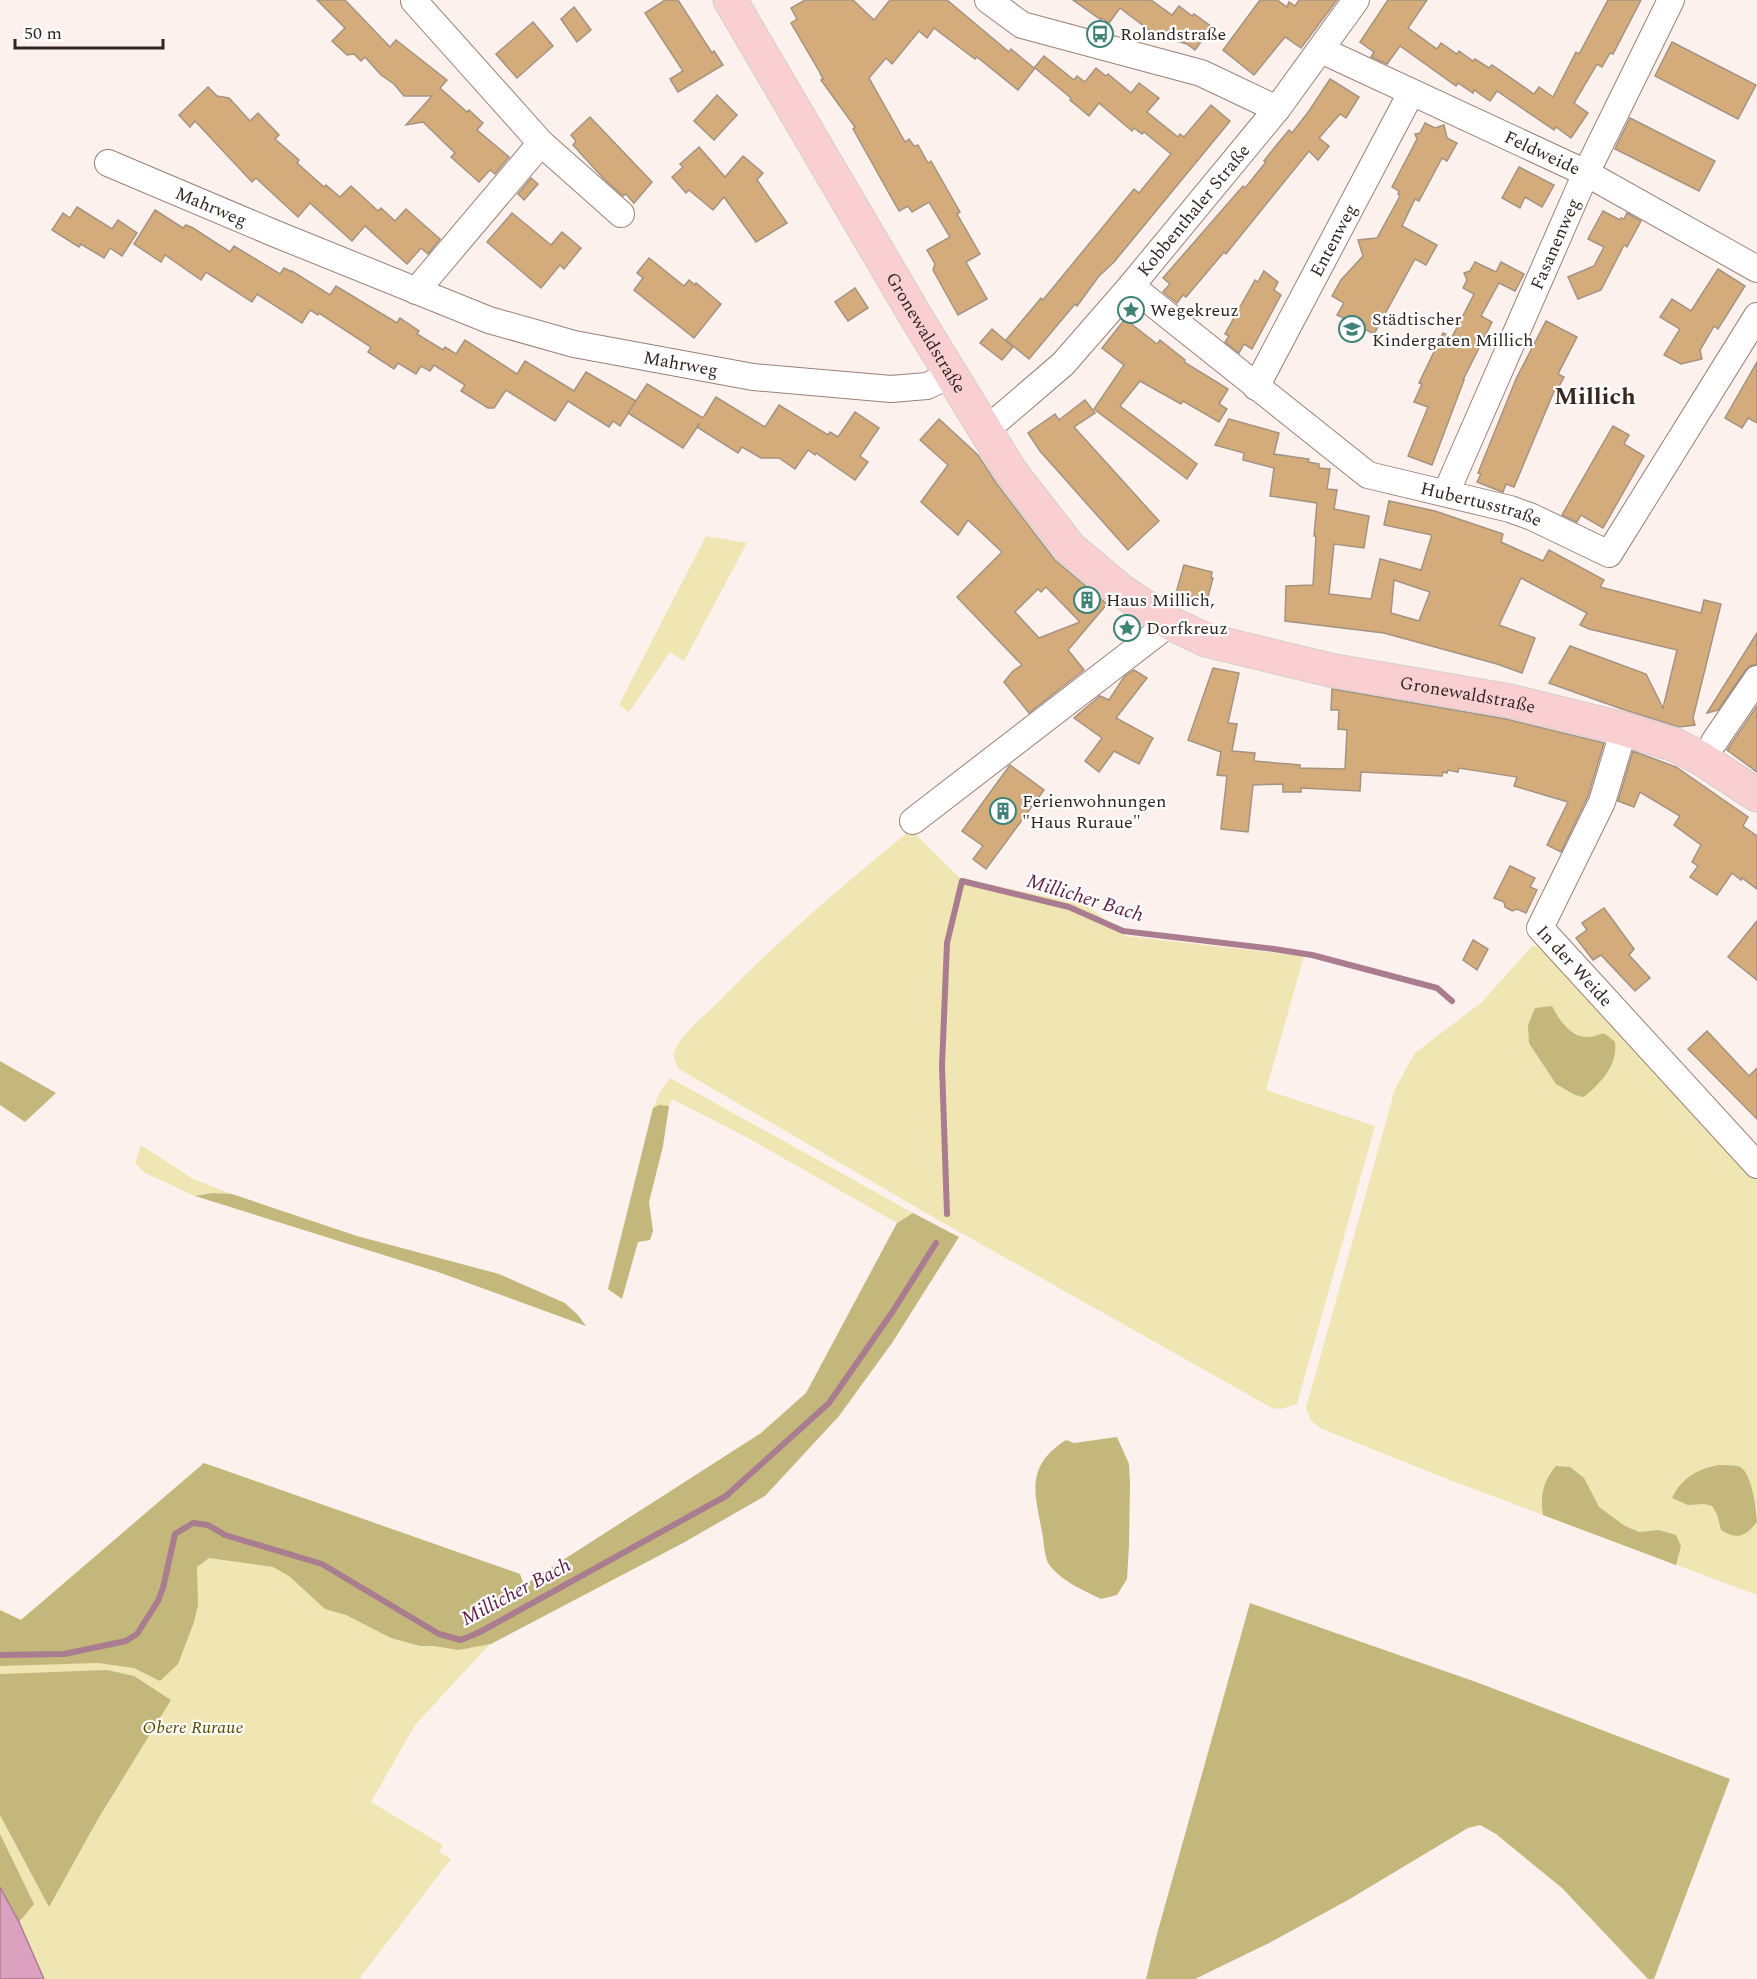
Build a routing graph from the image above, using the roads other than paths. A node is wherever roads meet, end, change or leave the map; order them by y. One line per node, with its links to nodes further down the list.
1 (730, 0): 17 (main road, Gronewaldstraße)
2 (988, 0): 8 (street)
3 (1356, 0): 6 (street, Kobbenthaler Straße)
4 (1671, 0): 11 (street, Fasanenweg)
5 (414, 1): 9 (street)
6 (1321, 50): 7 (street, Feldweide); 8 (street, Kobbenthaler Straße)
7 (1411, 93): 11 (street, Feldweide); 18 (street, Entenweg)
8 (1276, 109): 14 (street, Kobbenthaler Straße)
9 (541, 143): 12 (street); 15 (street)
10 (108, 163): 15 (street, Mahrweg)
11 (1586, 173): 13 (street, Feldweide); 20 (street, Fasanenweg)
12 (621, 214)
13 (1757, 269)
14 (1131, 286): 18 (street, Hubertusstraße); 19 (street, Kobbenthaler Straße)
15 (416, 291): 17 (street, Mahrweg)
16 (1757, 316): 20 (street, Hubertusstraße)
17 (952, 374): 19 (main road, Gronewaldstraße)
18 (1256, 387): 20 (street, Hubertusstraße)
19 (987, 430): 21 (main road, Gronewaldstraße)
20 (1446, 493)
21 (1170, 623): 23 (main road, Gronewaldstraße); 26 (street)
22 (1757, 680): 24 (street)
23 (1624, 729): 25 (main road, Gronewaldstraße); 27 (street, In der Weide)
24 (1714, 742)
25 (1757, 795)
26 (913, 820)
27 (1757, 1165)

